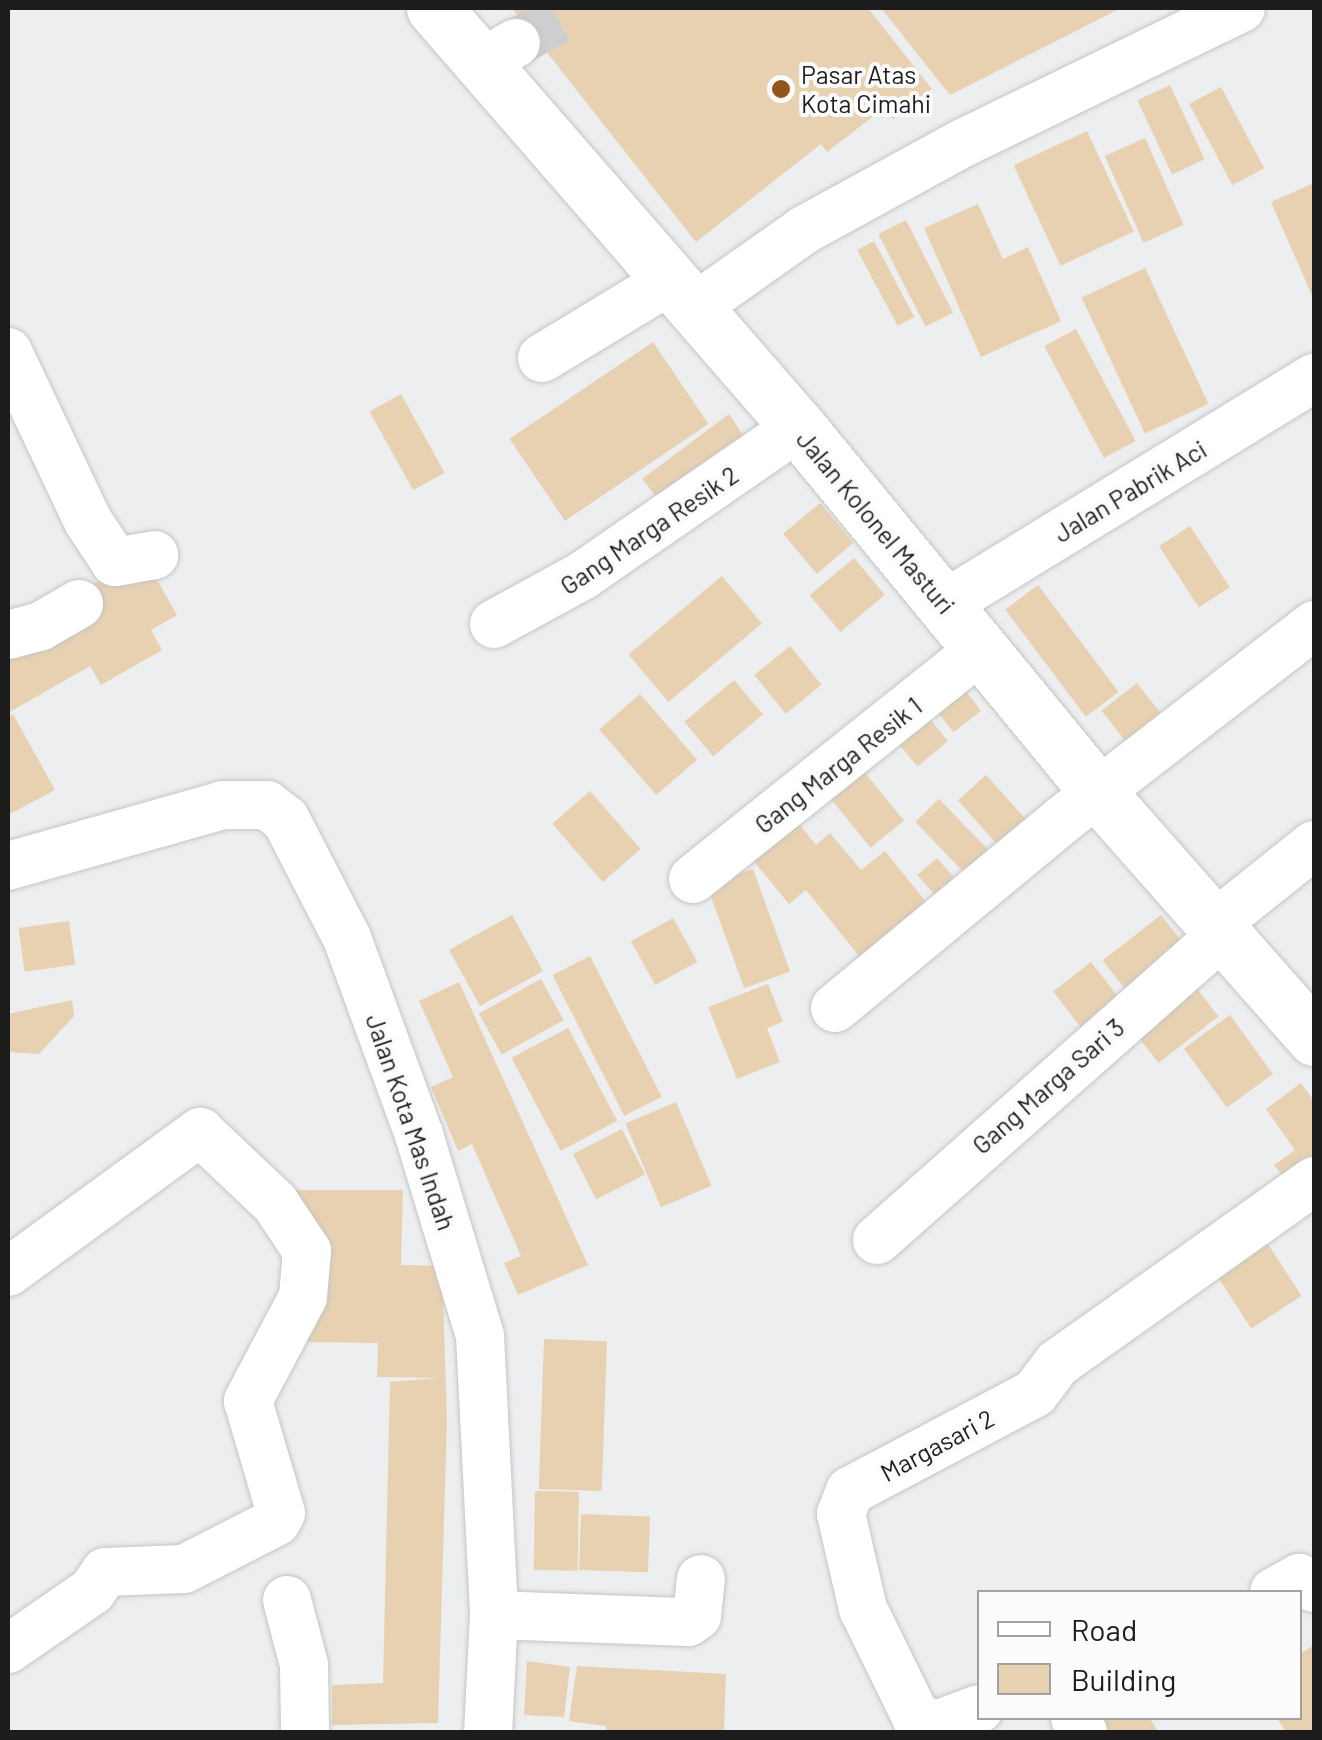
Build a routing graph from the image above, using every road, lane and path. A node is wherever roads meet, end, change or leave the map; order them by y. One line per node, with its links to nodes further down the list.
1 (434, 8): 3 (main road, Jalan Kolonel Masturi)
2 (1242, 8): 3 (street)
3 (683, 293): 5 (street); 7 (main road, Jalan Kolonel Masturi)
4 (8, 352): 8 (street)
5 (542, 358)
6 (1314, 378): 10 (street, Jalan Pabrik Aci)
7 (794, 430): 10 (main road, Jalan Kolonel Masturi); 11 (street, Gang Marga Resik 2)
8 (154, 555)
9 (79, 604): 13 (street)
10 (945, 604): 14 (main road, Jalan Kolonel Masturi)
11 (494, 624)
12 (1314, 625): 15 (street)
13 (8, 635)
14 (981, 649): 15 (main road, Jalan Kolonel Masturi); 18 (street, Gang Marga Resik 1)
15 (1100, 795): 19 (main road, Jalan Kolonel Masturi); 20 (street)
16 (1314, 845): 19 (street, Gang Marga Sari 3)
17 (8, 866): 29 (street, Jalan Kota Mas Indah)
18 (693, 879)
19 (1214, 938): 21 (main road, Jalan Kolonel Masturi); 23 (street, Gang Marga Sari 3)
20 (835, 1008)
21 (1310, 1026)
22 (1314, 1182): 31 (street, Margasari 2)
23 (877, 1240)
24 (8, 1272): 30 (street)
25 (701, 1579): 29 (street)
26 (1314, 1588): 27 (street)
27 (1278, 1590)
28 (287, 1600): 32 (street)
29 (494, 1615): 33 (street, Jalan Kota Mas Indah)
30 (8, 1648)
31 (977, 1710)
32 (305, 1732)
33 (488, 1732)

